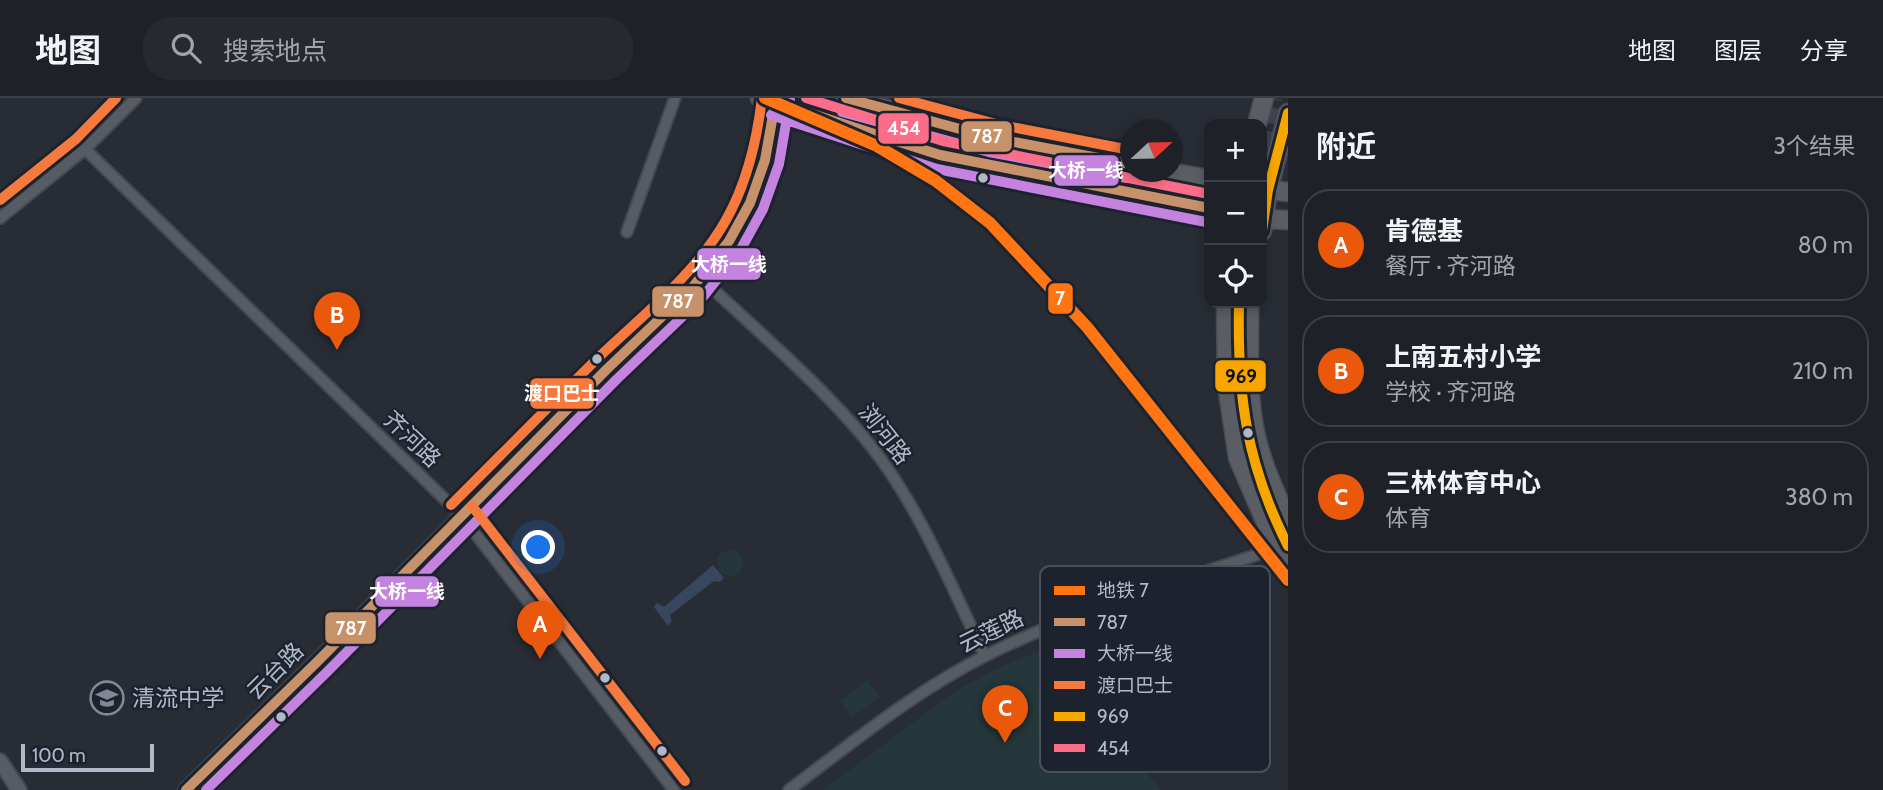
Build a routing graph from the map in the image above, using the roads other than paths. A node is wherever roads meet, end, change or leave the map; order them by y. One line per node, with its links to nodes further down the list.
1 (136, 98): 8 (street)
2 (675, 98): 19 (street)
3 (846, 98): 9 (main road)
4 (1264, 98): 7 (main road)
5 (770, 99): 15 (main road); 20 (street, 云台路)
6 (1288, 113): 12 (main road)
7 (1258, 119)
8 (85, 149): 16 (street); 24 (street, 齐河路)
9 (1120, 162)
10 (1183, 175): 11 (main road)
11 (1204, 178)
12 (1267, 183)
13 (1267, 190): 14 (main road)
14 (1288, 192)
15 (1204, 207)
16 (0, 218)
17 (1288, 220): 18 (main road)
18 (1267, 223)
19 (626, 232)
20 (700, 277): 24 (street, 云台路); 29 (street, 浏河路)
21 (1226, 308): 26 (main road)
22 (1249, 308): 25 (main road)
23 (1237, 357): 26 (main road)
24 (461, 515): 32 (street, 云台路); 33 (street, 齐河路)
25 (1288, 522)
26 (1284, 551): 27 (street, 云莲路)
27 (1237, 566)
28 (1040, 632): 29 (street, 云莲路)
29 (985, 656): 34 (street, 云莲路)
30 (0, 761): 31 (street)
31 (19, 790)
32 (186, 790)
33 (674, 790)
34 (789, 790)

